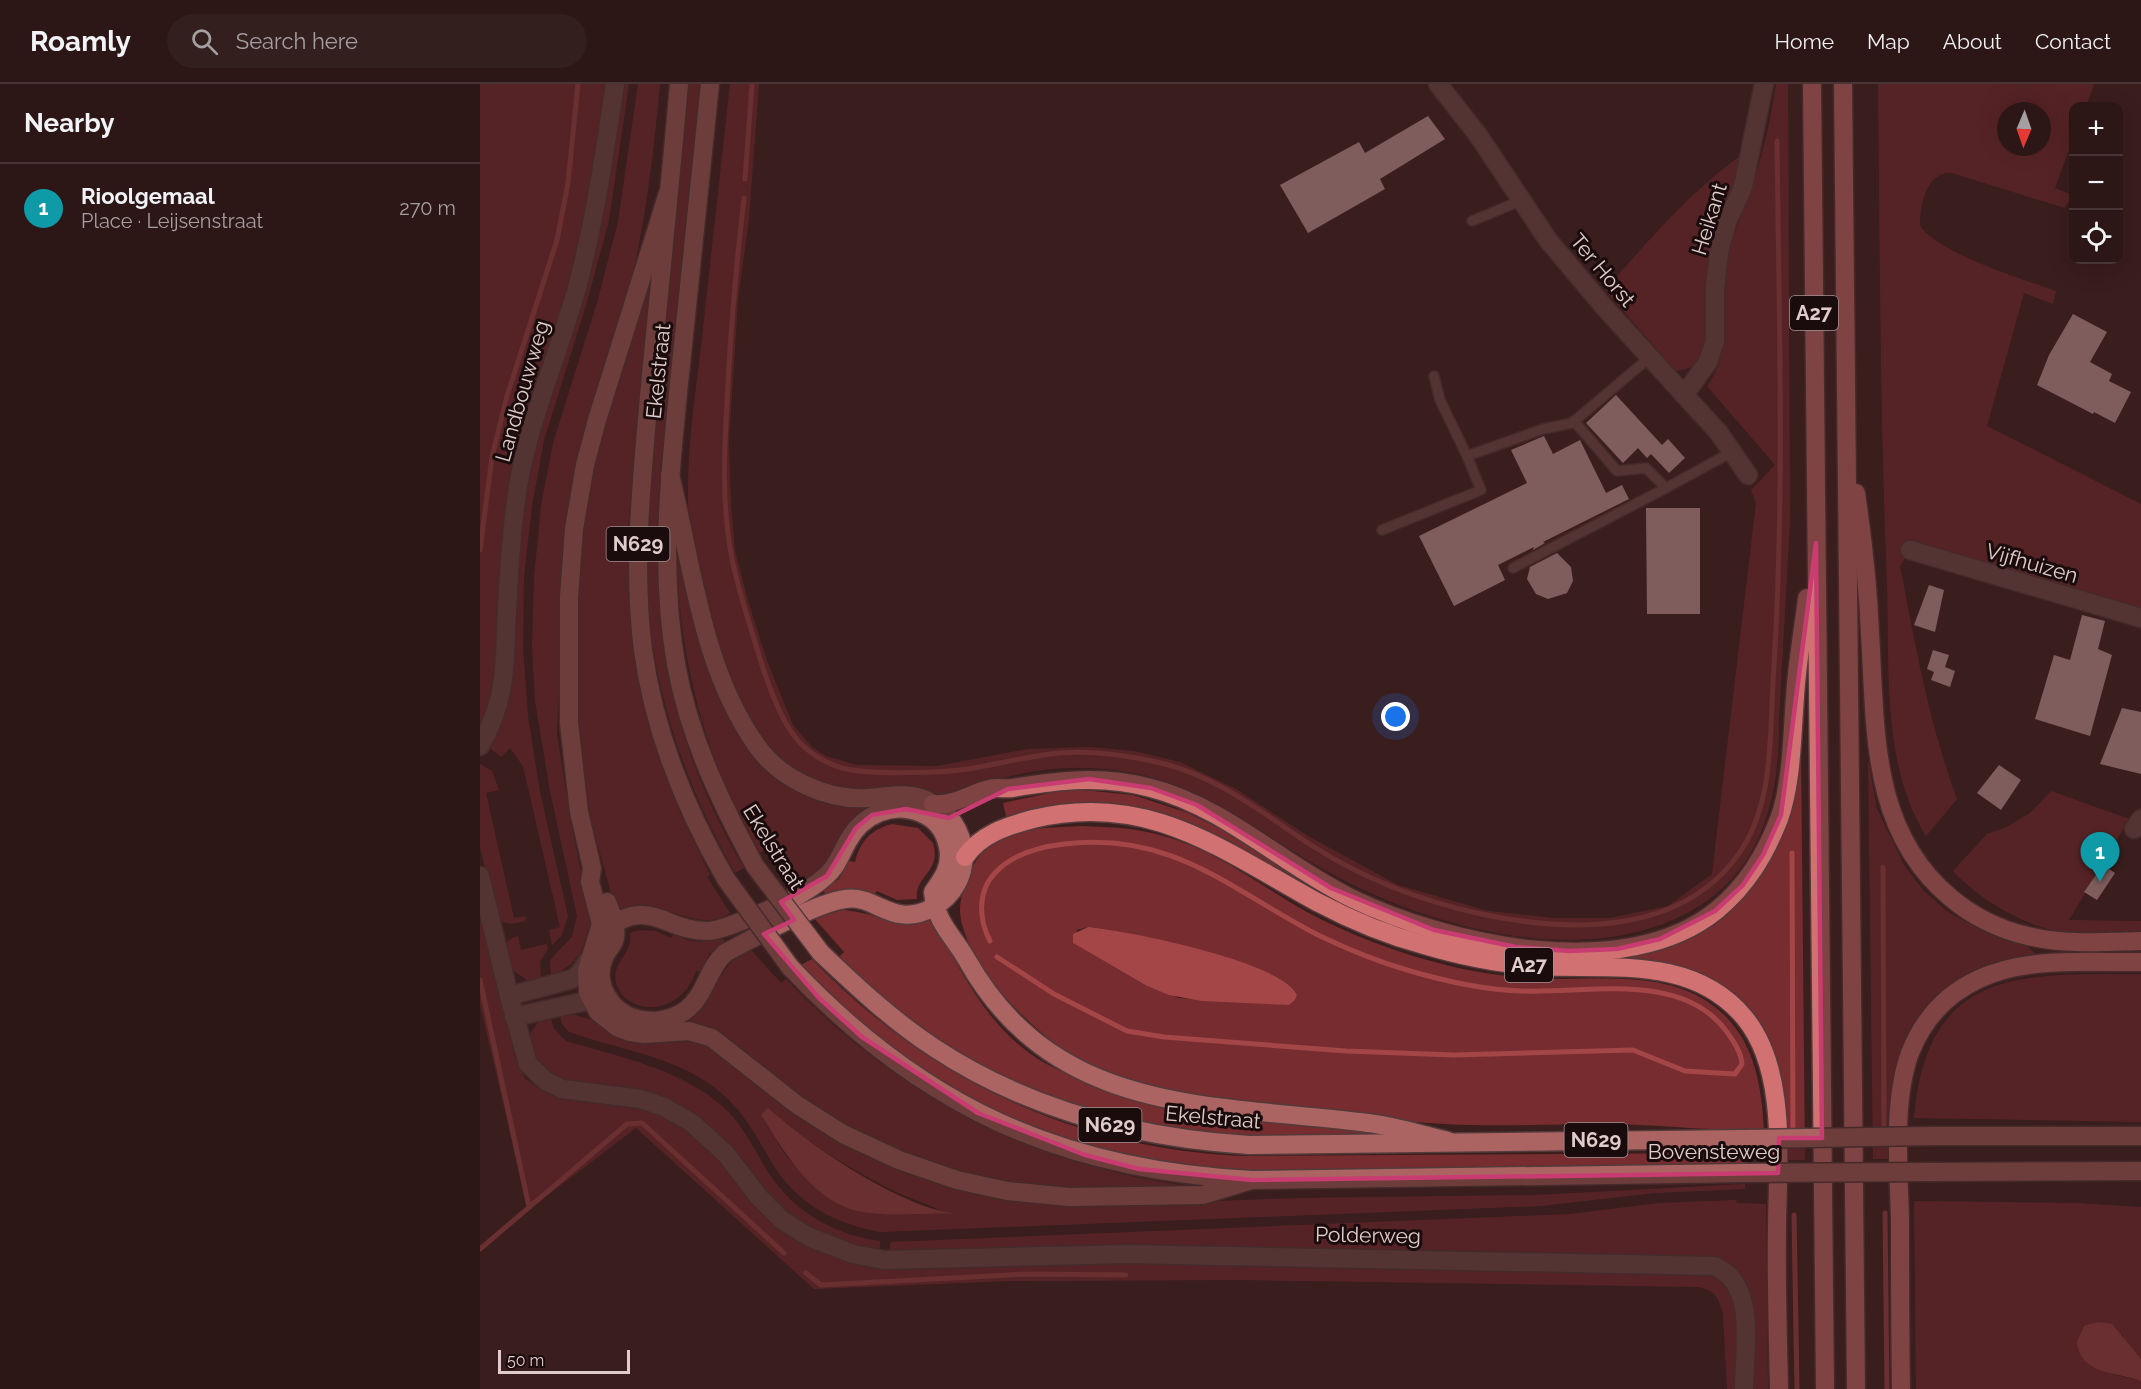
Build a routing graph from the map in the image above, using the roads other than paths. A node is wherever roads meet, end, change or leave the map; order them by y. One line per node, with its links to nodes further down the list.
1 (615, 84): 26 (street, Landbouwweg)
2 (679, 84): 8 (main road, Ekelstraat / N629)
3 (710, 84): 19 (main road, Ekelstraat / N629)
4 (1438, 84): 9 (street, Ter Horst)
5 (1764, 84): 13 (street, Heikant)
6 (1812, 84): 22 (highway, A27)
7 (1843, 84): 15 (highway, A27)
8 (668, 193): 31 (main road, N629); 48 (main road, Ekelstraat / N629, bridge)
9 (1520, 201): 10 (lane); 11 (street, Ter Horst)
10 (1472, 220)
11 (1650, 357): 13 (street, Ter Horst); 14 (lane)
12 (1434, 375): 17 (lane)
13 (1683, 395): 16 (street, Ter Horst)
14 (1574, 421): 17 (lane); 20 (lane)
15 (1846, 426): 37 (highway, A27); 52 (highway, A27)
16 (1732, 452): 18 (street, Ter Horst); 20 (lane)
17 (1467, 456): 21 (lane)
18 (1749, 474)
19 (670, 475): 28 (main road, N629); 46 (main road, Ekelstraat / N629, bridge)
20 (1666, 488): 24 (lane)
21 (1382, 530)
22 (1816, 543): 27 (highway, A27); 51 (highway, A27)
23 (1910, 550): 25 (street, Vijfhuizen)
24 (1513, 568)
25 (2141, 618)
26 (480, 746)
27 (1008, 789): 28 (highway, A27); 29 (highway, A27)
28 (931, 810): 29 (main road); 34 (main road); 35 (main road)
29 (949, 818): 30 (main road)
30 (965, 857): 33 (main road); 50 (highway, A27)
31 (592, 868): 35 (main road, N629); 36 (main road, N629)
32 (480, 876): 41 (street)
33 (951, 893): 34 (main road); 38 (main road, N629)
34 (935, 906): 38 (main road, N629); 43 (main road)
35 (614, 924): 36 (main road); 43 (main road)
36 (598, 936): 39 (main road)
37 (2141, 941)
38 (960, 946): 46 (main road, N629)
39 (588, 960): 41 (street); 42 (main road)
40 (2141, 962): 53 (highway)
41 (508, 996): 44 (street)
42 (591, 1000): 43 (main road); 44 (street); 48 (main road, N629)
43 (611, 1002)
44 (514, 1017): 49 (street, Polderweg)
45 (2141, 1136): 46 (main road, Bovensteweg / N629, bridge)
46 (1448, 1141)
47 (2141, 1171): 48 (main road, Bovensteweg / N629, bridge)
48 (1252, 1180)
49 (1744, 1389)
50 (1779, 1389)
51 (1825, 1389)
52 (1856, 1389)
53 (1901, 1389)

